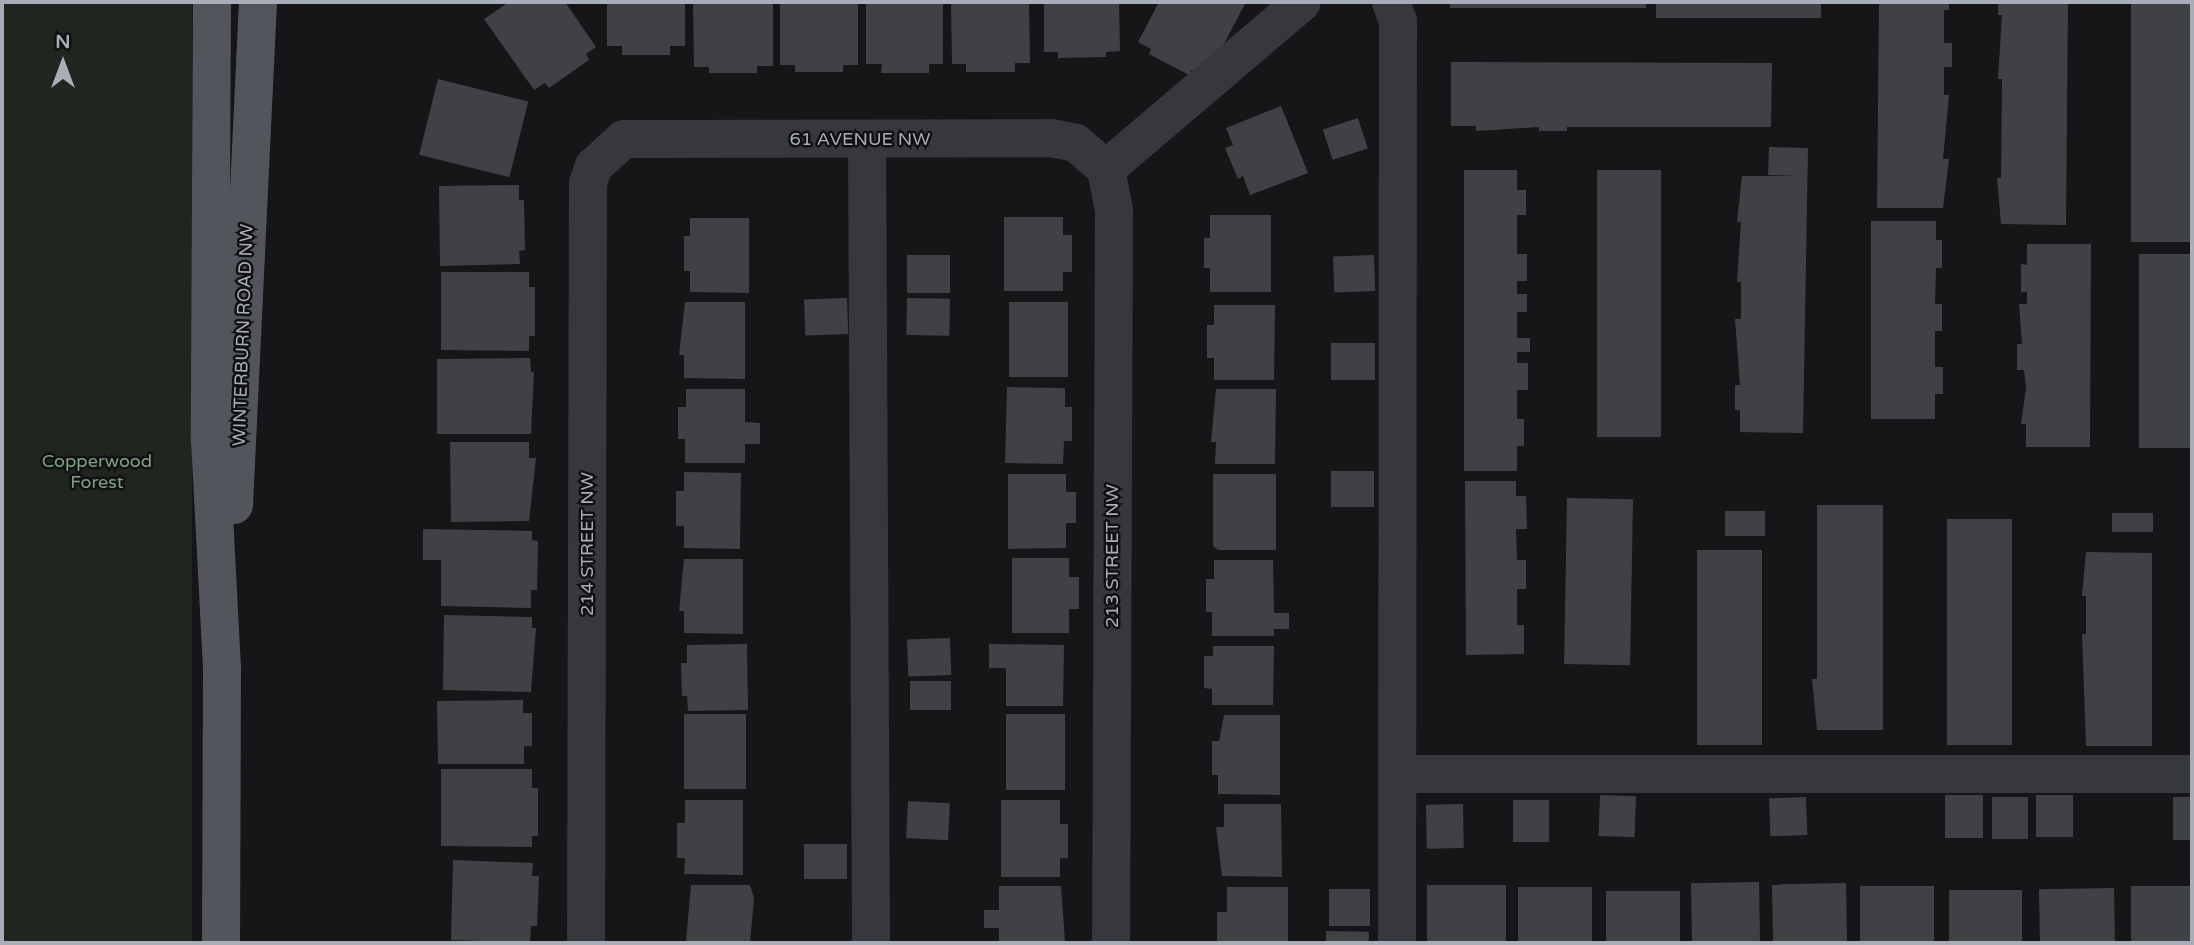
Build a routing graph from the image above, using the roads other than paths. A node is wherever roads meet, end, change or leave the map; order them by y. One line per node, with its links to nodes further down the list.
1 (212, 2): 8 (main road, WINTERBURN ROAD NW)
2 (258, 2): 8 (main road, WINTERBURN ROAD NW)
3 (1301, 2): 7 (street)
4 (1391, 2): 9 (street)
5 (867, 139): 6 (street, 61 AVENUE NW); 7 (street, 61 AVENUE NW); 13 (street)
6 (607, 151): 12 (street, 214 STREET NW)
7 (1106, 169): 14 (street, 213 STREET NW)
8 (222, 668): 11 (main road, WINTERBURN ROAD NW)
9 (1399, 774): 10 (street); 15 (street)
10 (2192, 774)
11 (221, 943)
12 (586, 943)
13 (871, 943)
14 (1111, 943)
15 (1398, 943)

